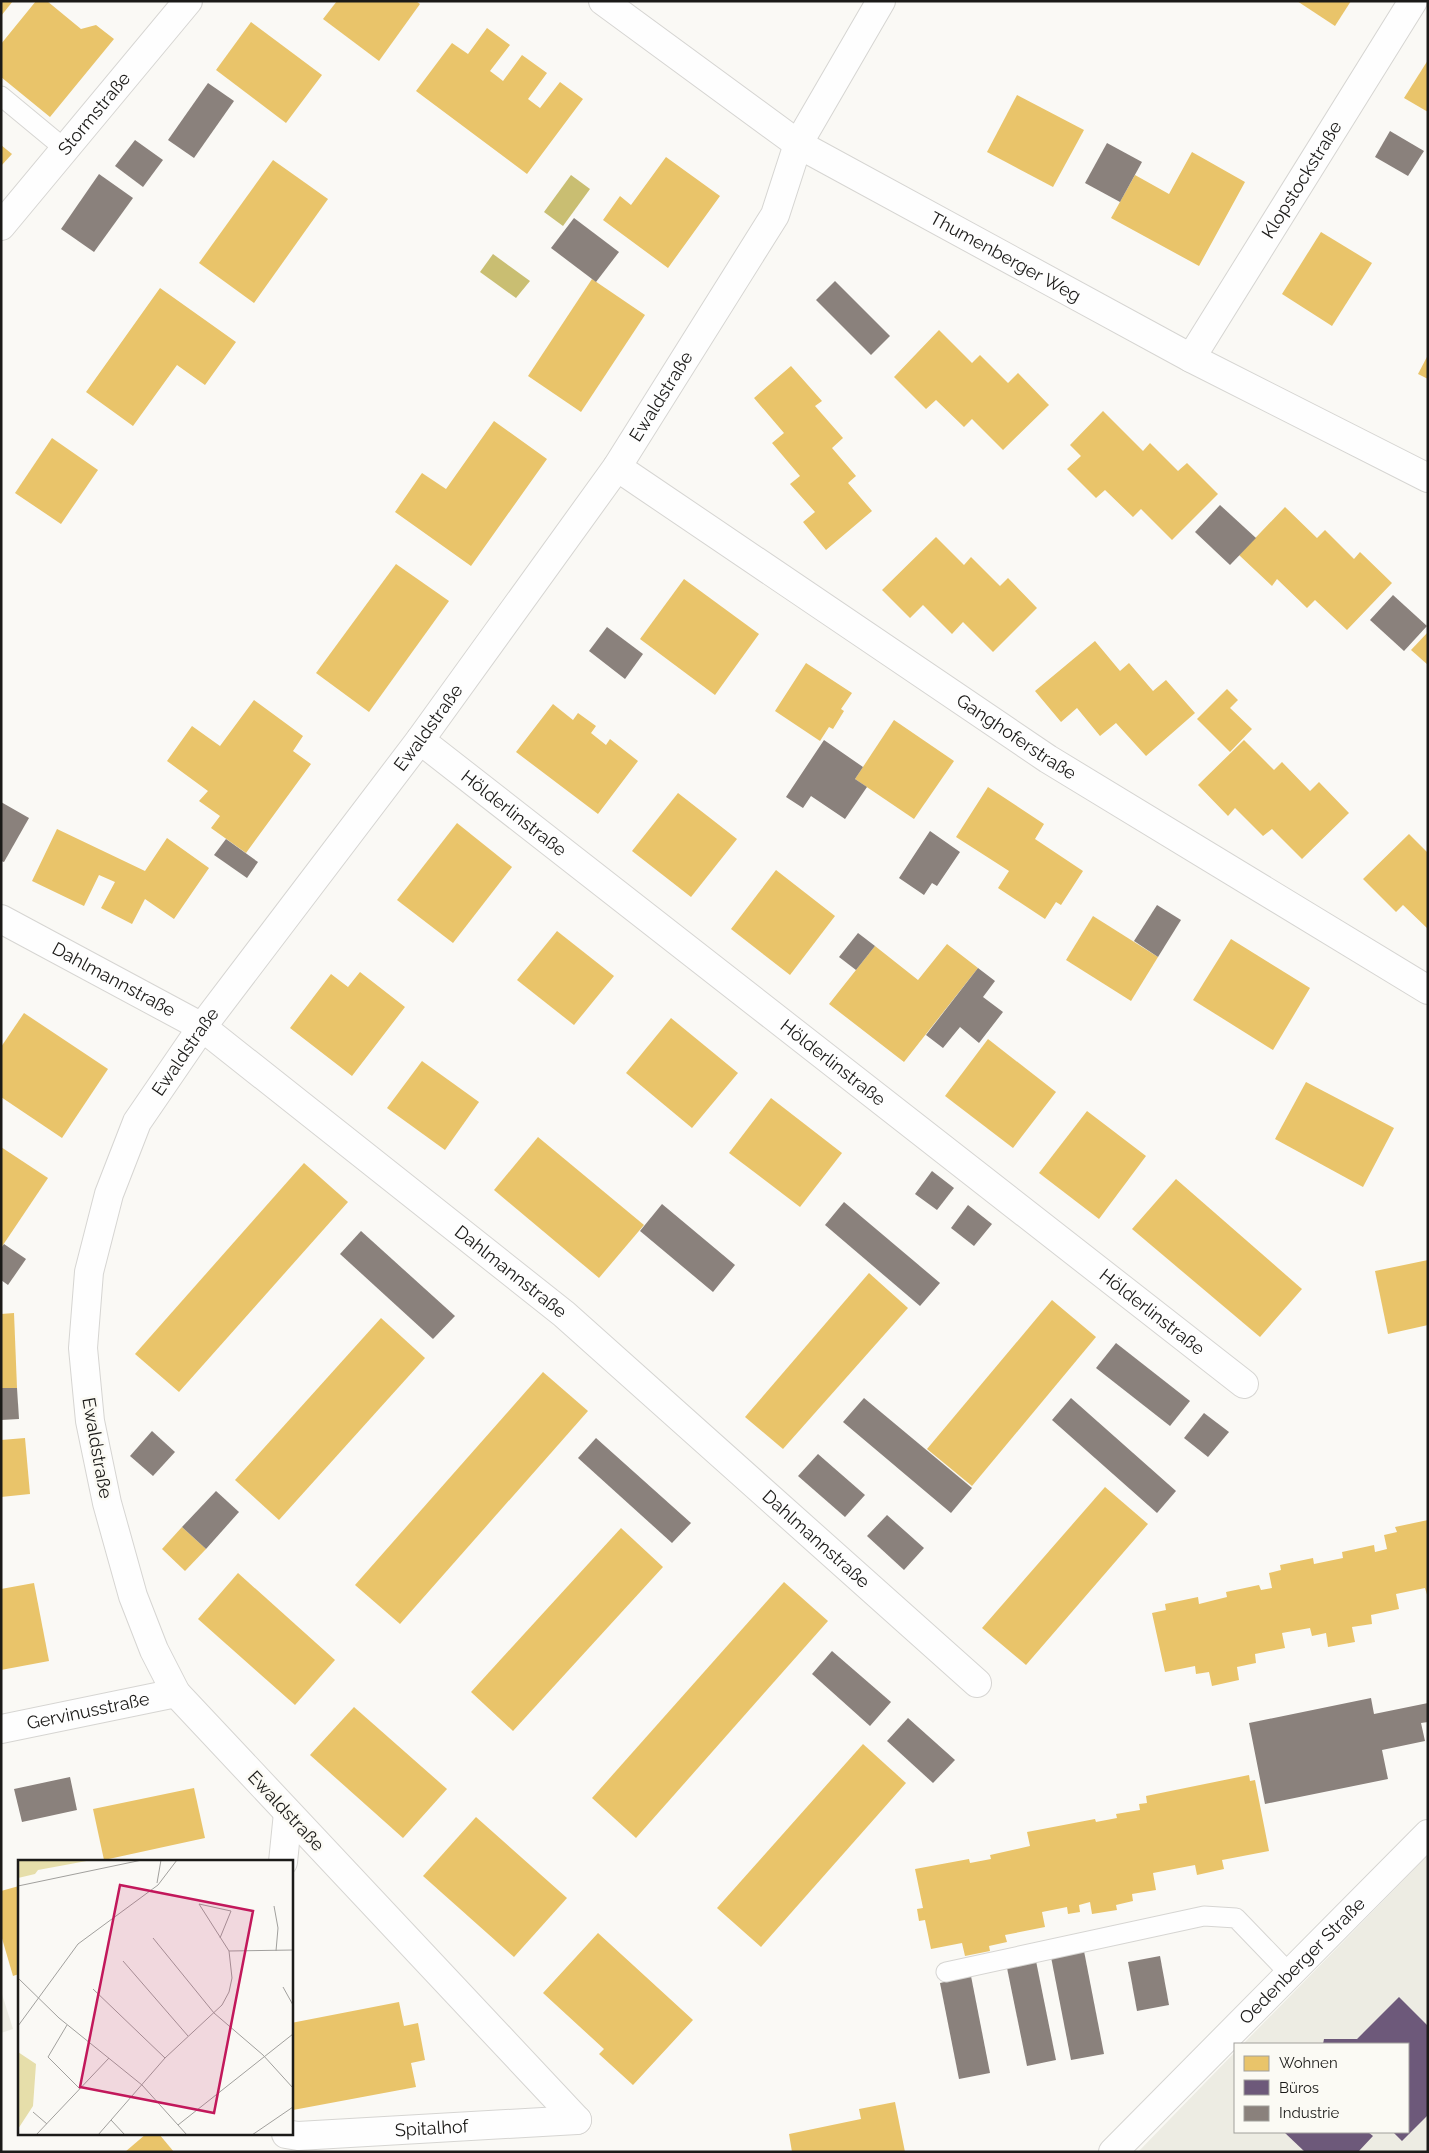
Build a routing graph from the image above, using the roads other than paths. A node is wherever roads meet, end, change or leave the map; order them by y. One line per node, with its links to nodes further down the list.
1 (188, 1): 7 (street, Stormstraße)
2 (603, 1): 6 (street, Thumenberger Weg)
3 (881, 1): 6 (street, Ewaldstraße)
4 (1413, 1): 9 (street, Klopstockstraße)
5 (1, 96): 7 (lane)
6 (798, 144): 9 (street, Thumenberger Weg); 10 (street, Ewaldstraße)
7 (65, 149): 8 (street, Stormstraße)
8 (1, 226)
9 (1191, 358): 11 (street, Thumenberger Weg)
10 (617, 467): 12 (street, Ewaldstraße); 14 (street, Ganghoferstraße)
11 (1428, 478)
12 (420, 740): 15 (street, Ewaldstraße); 16 (street, Hölderlinstraße)
13 (1, 919): 15 (street, Dahlmannstraße)
14 (1428, 990)
15 (202, 1027): 17 (street, Dahlmannstraße); 18 (street, Ewaldstraße)
16 (1244, 1384)
17 (977, 1683)
18 (176, 1693): 19 (street, Gervinusstraße); 20 (street, Ewaldstraße)
19 (1, 1729)
20 (288, 1813): 22 (street); 25 (street, Ewaldstraße)
21 (1428, 1834): 24 (street, Oedenberger Straße)
22 (283, 1860)
23 (946, 1972): 24 (lane)
24 (1289, 1973): 27 (street, Oedenberger Straße)
25 (578, 2120): 26 (street, Spitalhof)
26 (292, 2135)
27 (1113, 2152)

